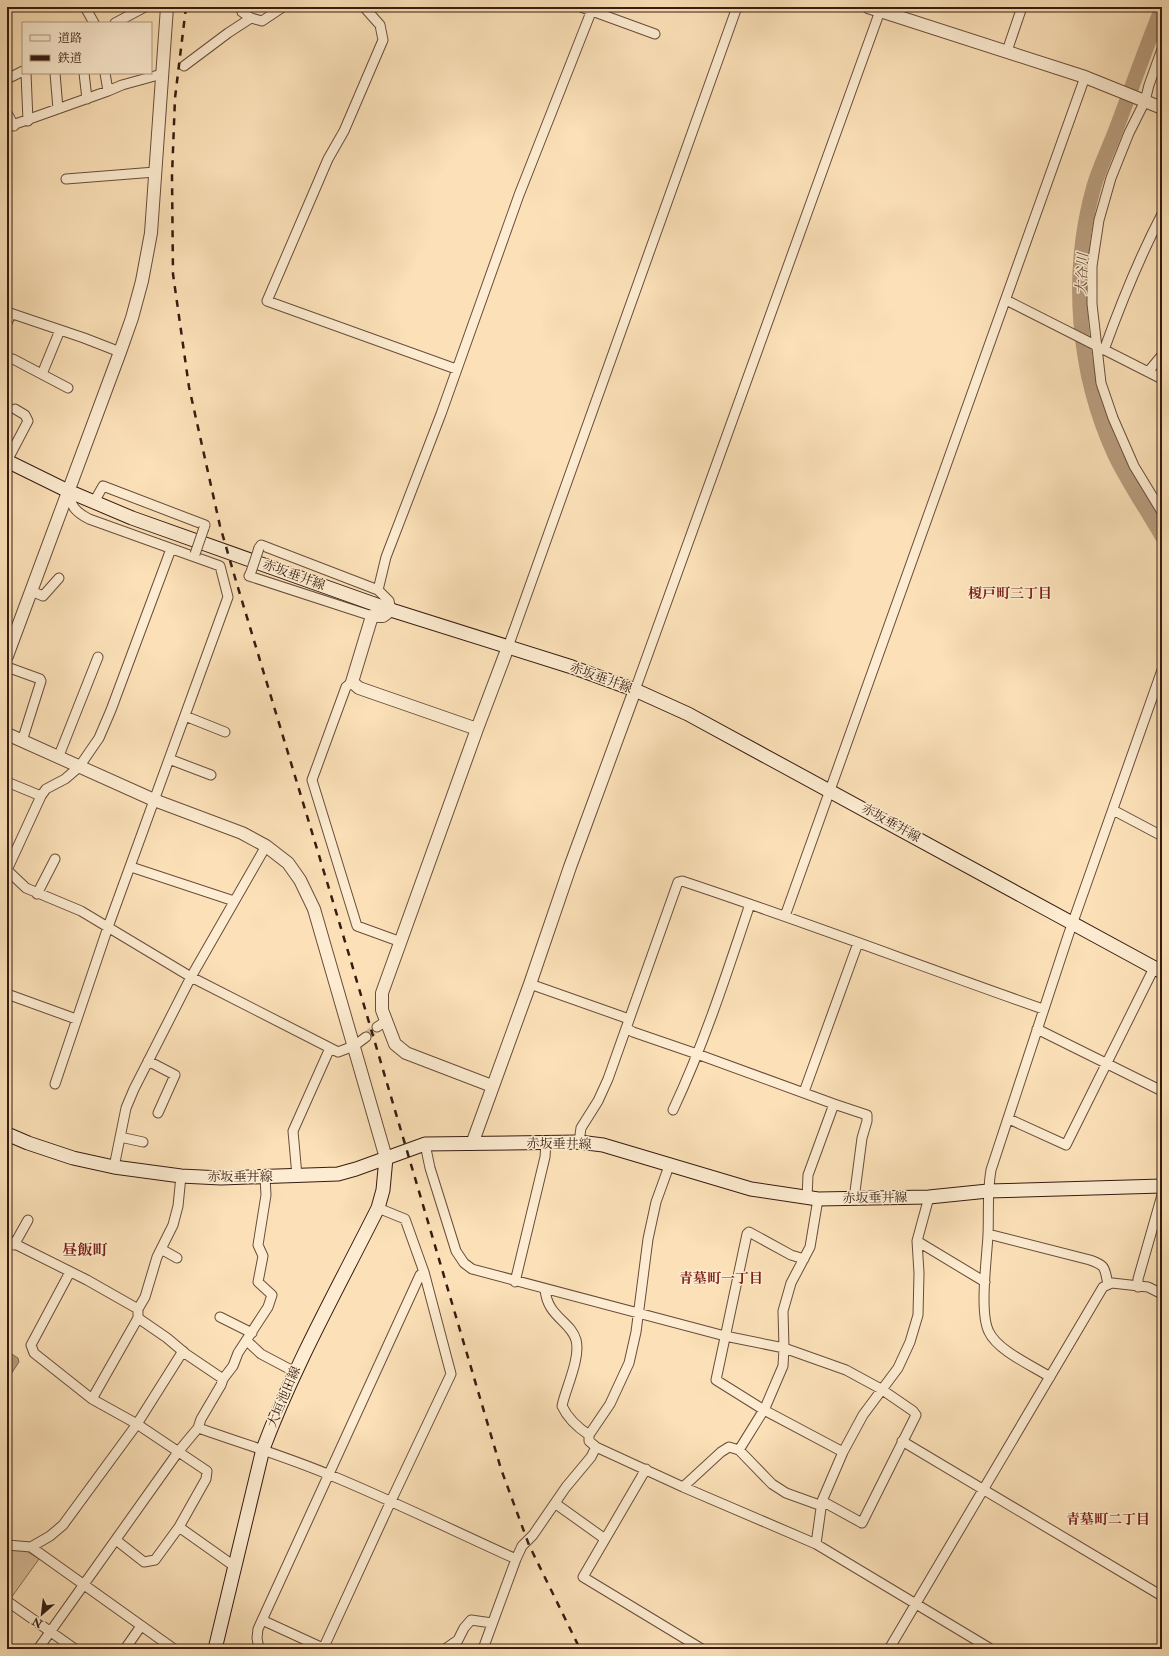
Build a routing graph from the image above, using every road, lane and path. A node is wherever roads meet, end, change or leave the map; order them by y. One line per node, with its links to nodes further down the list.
1 (85, 7): 14 (street)
2 (145, 7): 13 (street)
3 (167, 7): 24 (street)
4 (244, 7): 12 (street)
5 (282, 7): 12 (street)
6 (364, 7): 47 (street)
7 (581, 7): 11 (street)
8 (737, 7): 64 (street)
9 (1022, 7): 17 (street)
10 (872, 8): 17 (street); 70 (street)
11 (592, 9): 15 (street); 47 (street)
12 (251, 18): 18 (street)
13 (126, 20)
14 (93, 22)
15 (655, 34)
16 (1162, 49): 30 (street)
17 (1006, 51): 27 (street)
18 (184, 66)
19 (22, 71): 25 (street)
20 (26, 74): 34 (street)
21 (55, 74): 32 (street)
22 (84, 74): 29 (street)
23 (105, 74): 28 (street)
24 (162, 74): 26 (street); 36 (street)
25 (8, 76)
26 (137, 77): 28 (street)
27 (1085, 77): 30 (street); 39 (street)
28 (108, 91): 29 (street)
29 (87, 99): 32 (street)
30 (1143, 100): 31 (street); 43 (street)
31 (1162, 108)
32 (58, 109): 34 (street)
33 (7, 113): 35 (street)
34 (28, 121): 35 (street)
35 (11, 126)
36 (155, 172): 37 (street); 44 (street)
37 (66, 179)
38 (1162, 214): 43 (street)
39 (1006, 300): 43 (street); 81 (street)
40 (9, 313): 41 (street); 42 (street)
41 (7, 323)
42 (60, 330): 44 (street); 49 (street)
43 (1098, 346): 48 (street); 56 (street)
44 (120, 352): 54 (street)
45 (1162, 355): 48 (street)
46 (14, 359): 49 (street)
47 (456, 369): 60 (street)
48 (1148, 372): 50 (street)
49 (42, 374): 51 (street)
50 (1162, 379)
51 (68, 388)
52 (14, 409): 53 (street)
53 (7, 461): 54 (main road, 赤坂垂井線)
54 (68, 491): 55 (main road, 赤坂垂井線); 57 (street); 61 (street)
55 (94, 502): 58 (street, bridge); 62 (main road, 赤坂垂井線)
56 (1162, 512)
57 (171, 549): 58 (street); 78 (street)
58 (194, 556): 71 (street)
59 (59, 578): 61 (street)
60 (378, 590): 62 (street); 63 (street, bridge)
61 (31, 592): 65 (street)
62 (391, 610): 63 (street); 64 (main road, 赤坂垂井線)
63 (372, 616): 69 (street)
64 (508, 647): 70 (main road, 赤坂垂井線); 72 (street)
65 (7, 656)
66 (98, 657): 76 (street)
67 (7, 668): 75 (street)
68 (1162, 670): 84 (street)
69 (352, 682): 72 (street); 96 (street)
70 (635, 690): 81 (main road, 赤坂垂井線); 100 (street)
71 (185, 716): 73 (street); 77 (street)
72 (477, 729): 96 (street)
73 (225, 732)
74 (7, 734): 75 (street)
75 (22, 741): 76 (street)
76 (58, 758): 78 (street)
77 (169, 760): 79 (street); 83 (street)
78 (79, 768): 82 (street); 83 (street)
79 (211, 775)
80 (7, 782): 82 (street)
81 (830, 790): 93 (street); 94 (main road, 赤坂垂井線)
82 (41, 796): 89 (street)
83 (154, 800): 86 (street); 88 (street)
84 (1113, 810): 85 (street); 94 (street)
85 (1162, 836)
86 (266, 846): 91 (street); 108 (street)
87 (55, 860): 90 (street)
88 (131, 867): 91 (street); 95 (street)
89 (7, 870): 90 (street)
90 (37, 894): 95 (street)
91 (234, 901): 99 (street)
92 (750, 904): 93 (street); 104 (street); 110 (street)
93 (785, 916): 97 (street)
94 (1072, 923): 98 (main road, 赤坂垂井線); 102 (street)
95 (108, 927): 99 (street); 103 (street)
96 (401, 942): 114 (street)
97 (858, 943): 102 (street); 116 (street)
98 (1158, 970): 112 (street)
99 (191, 977): 109 (street); 111 (street)
100 (530, 984): 104 (street); 114 (street)
101 (7, 994): 103 (street)
102 (1043, 1009): 106 (street)
103 (76, 1018): 113 (street)
104 (629, 1019): 105 (street)
105 (626, 1028): 110 (street); 125 (street)
106 (1037, 1029): 112 (street); 120 (street)
107 (366, 1037): 108 (street)
108 (354, 1046): 109 (street); 128 (street)
109 (330, 1048): 132 (street)
110 (697, 1054): 116 (street); 118 (street)
111 (148, 1061): 119 (street); 122 (street)
112 (1106, 1062): 115 (street); 120 (street)
113 (55, 1084)
114 (492, 1086): 127 (street)
115 (1162, 1091)
116 (804, 1092): 117 (street)
117 (834, 1104): 138 (street); 139 (street)
118 (673, 1110)
119 (158, 1113)
120 (1008, 1119): 135 (street)
121 (7, 1134): 130 (main road, 赤坂垂井線)
122 (120, 1137): 123 (street); 130 (street)
123 (144, 1142)
124 (546, 1142): 125 (main road, 赤坂垂井線); 127 (main road, 赤坂垂井線); 150 (street)
125 (579, 1142): 129 (main road, 赤坂垂井線)
126 (425, 1144): 127 (main road, 赤坂垂井線); 128 (main road, 赤坂垂井線); 150 (street)
127 (472, 1144)
128 (386, 1158): 132 (main road, 赤坂垂井線); 140 (main road, 大垣池田線)
129 (669, 1166): 138 (main road, 赤坂垂井線); 157 (street)
130 (114, 1167): 131 (main road, 赤坂垂井線)
131 (181, 1176): 133 (main road, 赤坂垂井線); 145 (street)
132 (297, 1176): 133 (main road, 赤坂垂井線)
133 (265, 1177): 159 (street)
134 (1162, 1186): 135 (main road, 赤坂垂井線)
135 (988, 1191): 137 (main road, 赤坂垂井線); 142 (street)
136 (1162, 1195): 153 (street)
137 (929, 1197): 139 (main road, 赤坂垂井線); 143 (street)
138 (812, 1198): 139 (main road, 赤坂垂井線); 147 (street)
139 (854, 1199)
140 (378, 1208): 149 (street); 164 (main road, 大垣池田線)
141 (28, 1220): 144 (street)
142 (988, 1234): 151 (street); 152 (street)
143 (917, 1241): 151 (street); 167 (street)
144 (11, 1243): 148 (street)
145 (160, 1249): 146 (street); 156 (street)
146 (177, 1258)
147 (804, 1259): 160 (street); 162 (street)
148 (70, 1272): 156 (street); 168 (street)
149 (424, 1272): 180 (street); 183 (street)
150 (515, 1282): 154 (street)
151 (985, 1282): 165 (street)
152 (1108, 1284): 153 (street); 165 (street)
153 (1138, 1286): 155 (street)
154 (545, 1289): 157 (street); 172 (street)
155 (1162, 1294)
156 (138, 1313): 163 (street); 168 (street)
157 (638, 1314): 160 (street); 172 (street)
158 (220, 1317): 159 (street)
159 (252, 1333): 161 (street)
160 (725, 1336): 162 (street); 169 (street)
161 (246, 1341): 164 (street); 166 (street)
162 (784, 1348): 167 (street); 169 (street)
163 (183, 1351): 166 (street); 170 (street)
164 (295, 1372): 175 (main road, 大垣池田線)
165 (1050, 1377): 182 (street)
166 (223, 1379): 171 (street)
167 (881, 1389): 173 (street); 178 (street)
168 (92, 1399): 170 (street)
169 (764, 1410): 176 (street); 178 (street)
170 (136, 1424): 177 (street); 191 (street)
171 (198, 1428): 175 (street); 177 (street)
172 (589, 1435): 174 (street)
173 (902, 1441): 182 (street); 185 (street)
174 (596, 1447): 179 (street); 184 (street)
175 (263, 1450): 180 (street); 193 (main road, 大垣池田線)
176 (740, 1450): 181 (street); 185 (street)
177 (178, 1452): 186 (street); 188 (street)
178 (843, 1452): 185 (street)
179 (646, 1469): 181 (street); 187 (street)
180 (329, 1474): 183 (street); 198 (street)
181 (683, 1488): 189 (street)
182 (983, 1490): 195 (street); 197 (street)
183 (390, 1501): 192 (street); 202 (street)
184 (556, 1504): 187 (street); 192 (street)
185 (822, 1504): 189 (street)
186 (179, 1527): 188 (street); 193 (street)
187 (605, 1539): 211 (street)
188 (116, 1540): 194 (street)
189 (816, 1544): 197 (street)
190 (7, 1545): 191 (street)
191 (31, 1547): 194 (street)
192 (516, 1559): 199 (street)
193 (234, 1566): 207 (main road, 大垣池田線)
194 (84, 1584): 200 (street); 201 (street)
195 (1162, 1596)
196 (7, 1601): 201 (street)
197 (915, 1605): 212 (street); 213 (street)
198 (262, 1620): 202 (street); 208 (street)
199 (492, 1623): 209 (street); 210 (street)
200 (141, 1626): 205 (street); 206 (street)
201 (50, 1631): 203 (street); 204 (street)
202 (323, 1648)
203 (38, 1649)
204 (76, 1649)
205 (125, 1649)
206 (174, 1649)
207 (215, 1649)
208 (259, 1649)
209 (445, 1649)
210 (483, 1649)
211 (702, 1649)
212 (889, 1649)
213 (991, 1649)

